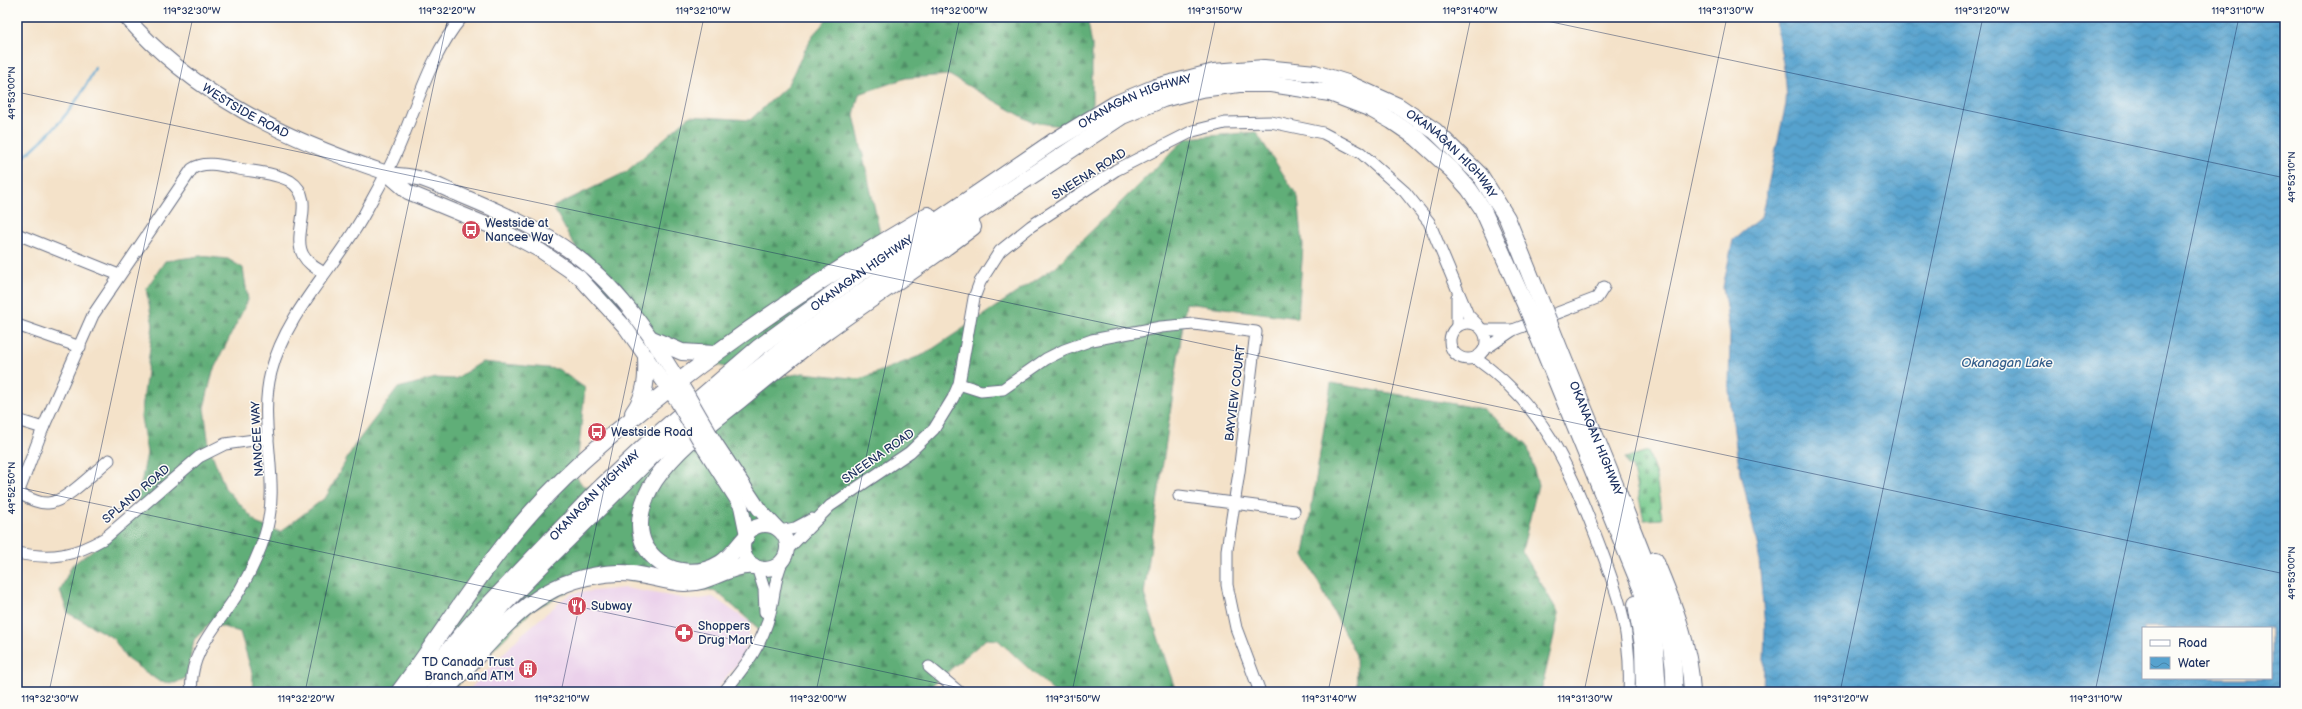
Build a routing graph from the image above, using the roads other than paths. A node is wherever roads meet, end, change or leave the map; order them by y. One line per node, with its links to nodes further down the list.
1 (126, 17): 5 (main road, WESTSIDE ROAD)
2 (462, 17): 5 (street, NANCEE WAY)
3 (1054, 141): 11 (highway, OKANAGAN HIGHWAY); 19 (highway); 45 (highway, OKANAGAN HIGHWAY)
4 (1065, 155): 11 (highway, OKANAGAN HIGHWAY); 37 (highway); 46 (highway, OKANAGAN HIGHWAY)
5 (386, 173): 7 (street, NANCEE WAY); 16 (main road, WESTSIDE ROAD); 20 (main road, WESTSIDE ROAD)
6 (17, 234): 8 (street)
7 (324, 272): 8 (street); 27 (street, NANCEE WAY)
8 (119, 275): 17 (street)
9 (1456, 286): 13 (street, SNEENA ROAD); 14 (street, SNEENA ROAD); 22 (street, SNEENA ROAD)
10 (1604, 287): 15 (street)
11 (1536, 310): 29 (highway, OKANAGAN HIGHWAY, bridge)
12 (17, 325): 17 (street)
13 (1457, 326): 14 (street); 21 (street)
14 (1480, 328): 15 (street); 18 (street)
15 (1513, 330): 18 (street)
16 (652, 339): 19 (highway); 23 (main road, WESTSIDE ROAD)
17 (80, 347): 26 (street)
18 (1485, 349): 21 (street)
19 (714, 354): 23 (highway)
20 (646, 357): 23 (main road, WESTSIDE ROAD); 25 (highway)
21 (1475, 358): 51 (street)
22 (959, 384): 33 (street, BAYVIEW COURT); 35 (street, SNEENA ROAD)
23 (678, 392): 25 (highway); 28 (main road, WESTSIDE ROAD, bridge)
24 (17, 420): 26 (street)
25 (625, 424): 44 (highway)
26 (43, 428): 31 (street)
27 (268, 438): 38 (street, SPLAND ROAD); 43 (street, NANCEE WAY)
28 (709, 444): 36 (main road, WESTSIDE ROAD); 37 (main road, WESTSIDE ROAD)
29 (1592, 446): 52 (highway); 53 (highway, OKANAGAN HIGHWAY); 54 (highway, OKANAGAN HIGHWAY); 55 (highway)
30 (109, 460): 31 (street)
31 (18, 494)
32 (1179, 496): 33 (street)
33 (1233, 503): 34 (street); 50 (street, BAYVIEW COURT)
34 (1294, 511)
35 (819, 515): 36 (street, SNEENA ROAD); 39 (street, SNEENA ROAD)
36 (779, 530): 37 (main road); 39 (main road)
37 (746, 536): 40 (main road)
38 (17, 553)
39 (785, 555): 40 (main road); 41 (street, SNEENA ROAD)
40 (755, 567): 41 (street, SNEENA ROAD); 47 (highway)
41 (767, 625): 48 (street, SNEENA ROAD)
42 (929, 667): 49 (street)
43 (192, 692)
44 (399, 692)
45 (413, 692)
46 (434, 692)
47 (442, 692)
48 (724, 692)
49 (959, 692)
50 (1260, 692)
51 (1629, 692)
52 (1644, 692)
53 (1658, 692)
54 (1674, 692)
55 (1692, 692)

